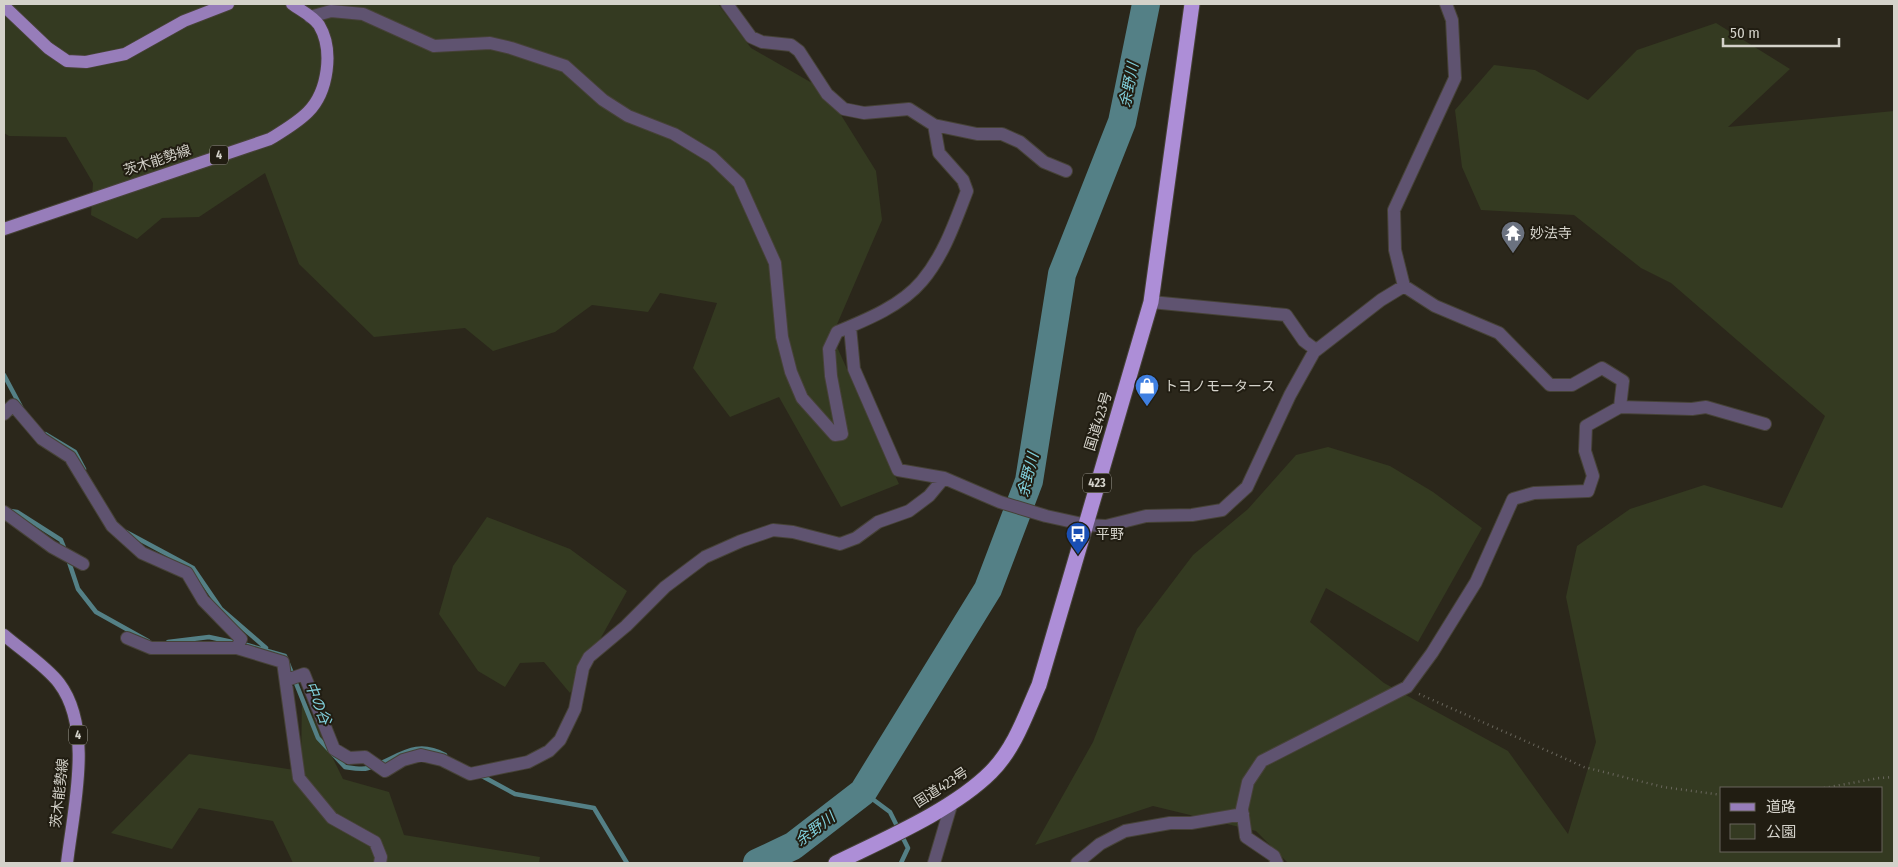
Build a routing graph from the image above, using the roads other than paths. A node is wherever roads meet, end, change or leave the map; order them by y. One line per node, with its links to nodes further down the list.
1 (228, 4): 6 (main road)
2 (292, 4): 7 (main road, 茨木能勢線 / 4)
3 (727, 4): 8 (street)
4 (1192, 4): 12 (highway, 国道423号 / 423)
5 (1446, 4): 11 (street)
6 (4, 6)
7 (310, 17): 10 (main road, 茨木能勢線 / 4); 13 (street)
8 (934, 125): 9 (street); 13 (street)
9 (1066, 171)
10 (4, 229)
11 (1404, 286): 14 (street); 15 (street)
12 (1151, 302): 14 (street); 20 (highway, 国道423号 / 423)
13 (850, 327): 18 (street)
14 (1316, 350): 20 (street)
15 (1620, 407): 17 (street); 27 (street)
16 (4, 414): 24 (street)
17 (1765, 424)
18 (944, 478): 20 (street); 25 (street)
19 (4, 512): 21 (street)
20 (1087, 525): 26 (highway, 国道423号 / 423)
21 (83, 564)
22 (4, 635): 28 (main road, 茨木能勢線 / 4)
23 (127, 638): 24 (street)
24 (236, 648): 25 (street)
25 (287, 680): 29 (street)
26 (952, 802): 30 (highway, 国道423号 / 423); 31 (street)
27 (1242, 814): 32 (street); 33 (street)
28 (67, 863)
29 (380, 863)
30 (836, 863)
31 (934, 863)
32 (1077, 863)
33 (1277, 863)

